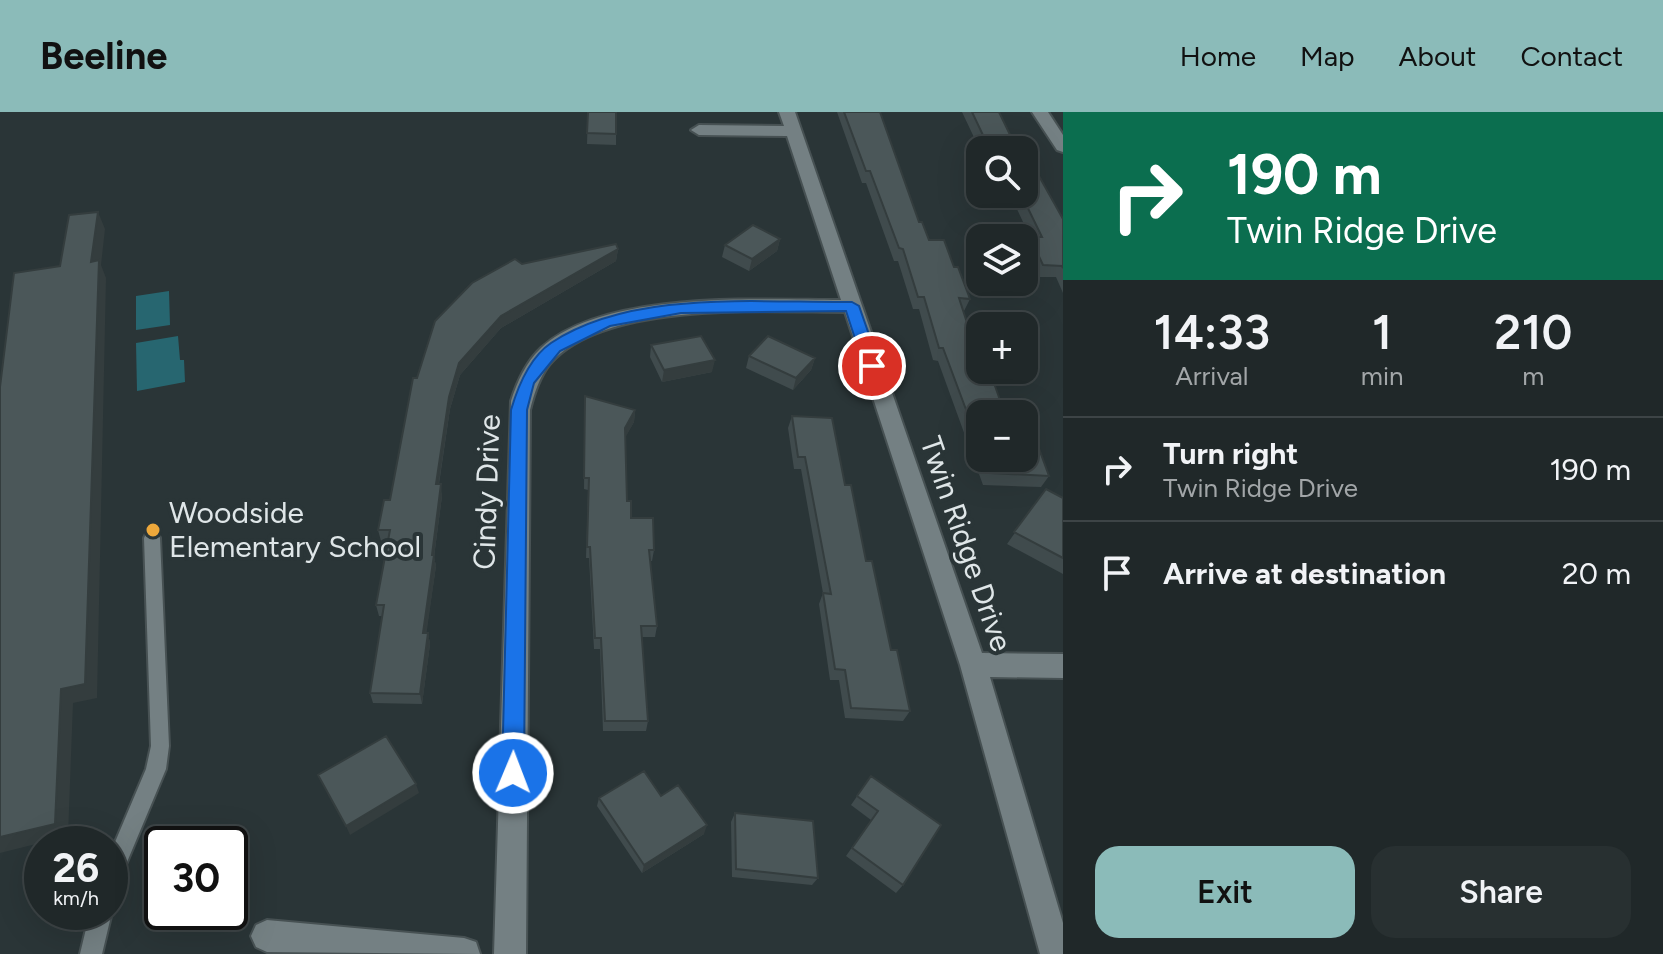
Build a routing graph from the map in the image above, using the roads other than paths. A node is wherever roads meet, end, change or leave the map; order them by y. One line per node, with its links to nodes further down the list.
1 (1040, 112): 4 (street)
2 (790, 122): 3 (street); 5 (street, Twin Ridge Drive)
3 (699, 130)
4 (1063, 147)
5 (852, 306): 7 (street, Twin Ridge Drive); 14 (street, Cindy Drive)
6 (152, 538): 9 (lane)
7 (973, 665): 8 (street); 15 (street, Twin Ridge Drive)
8 (1063, 666)
9 (128, 836)
10 (97, 930): 12 (lane)
11 (267, 936): 13 (street)
12 (91, 954)
13 (464, 954)
14 (510, 954)
15 (1056, 954)

